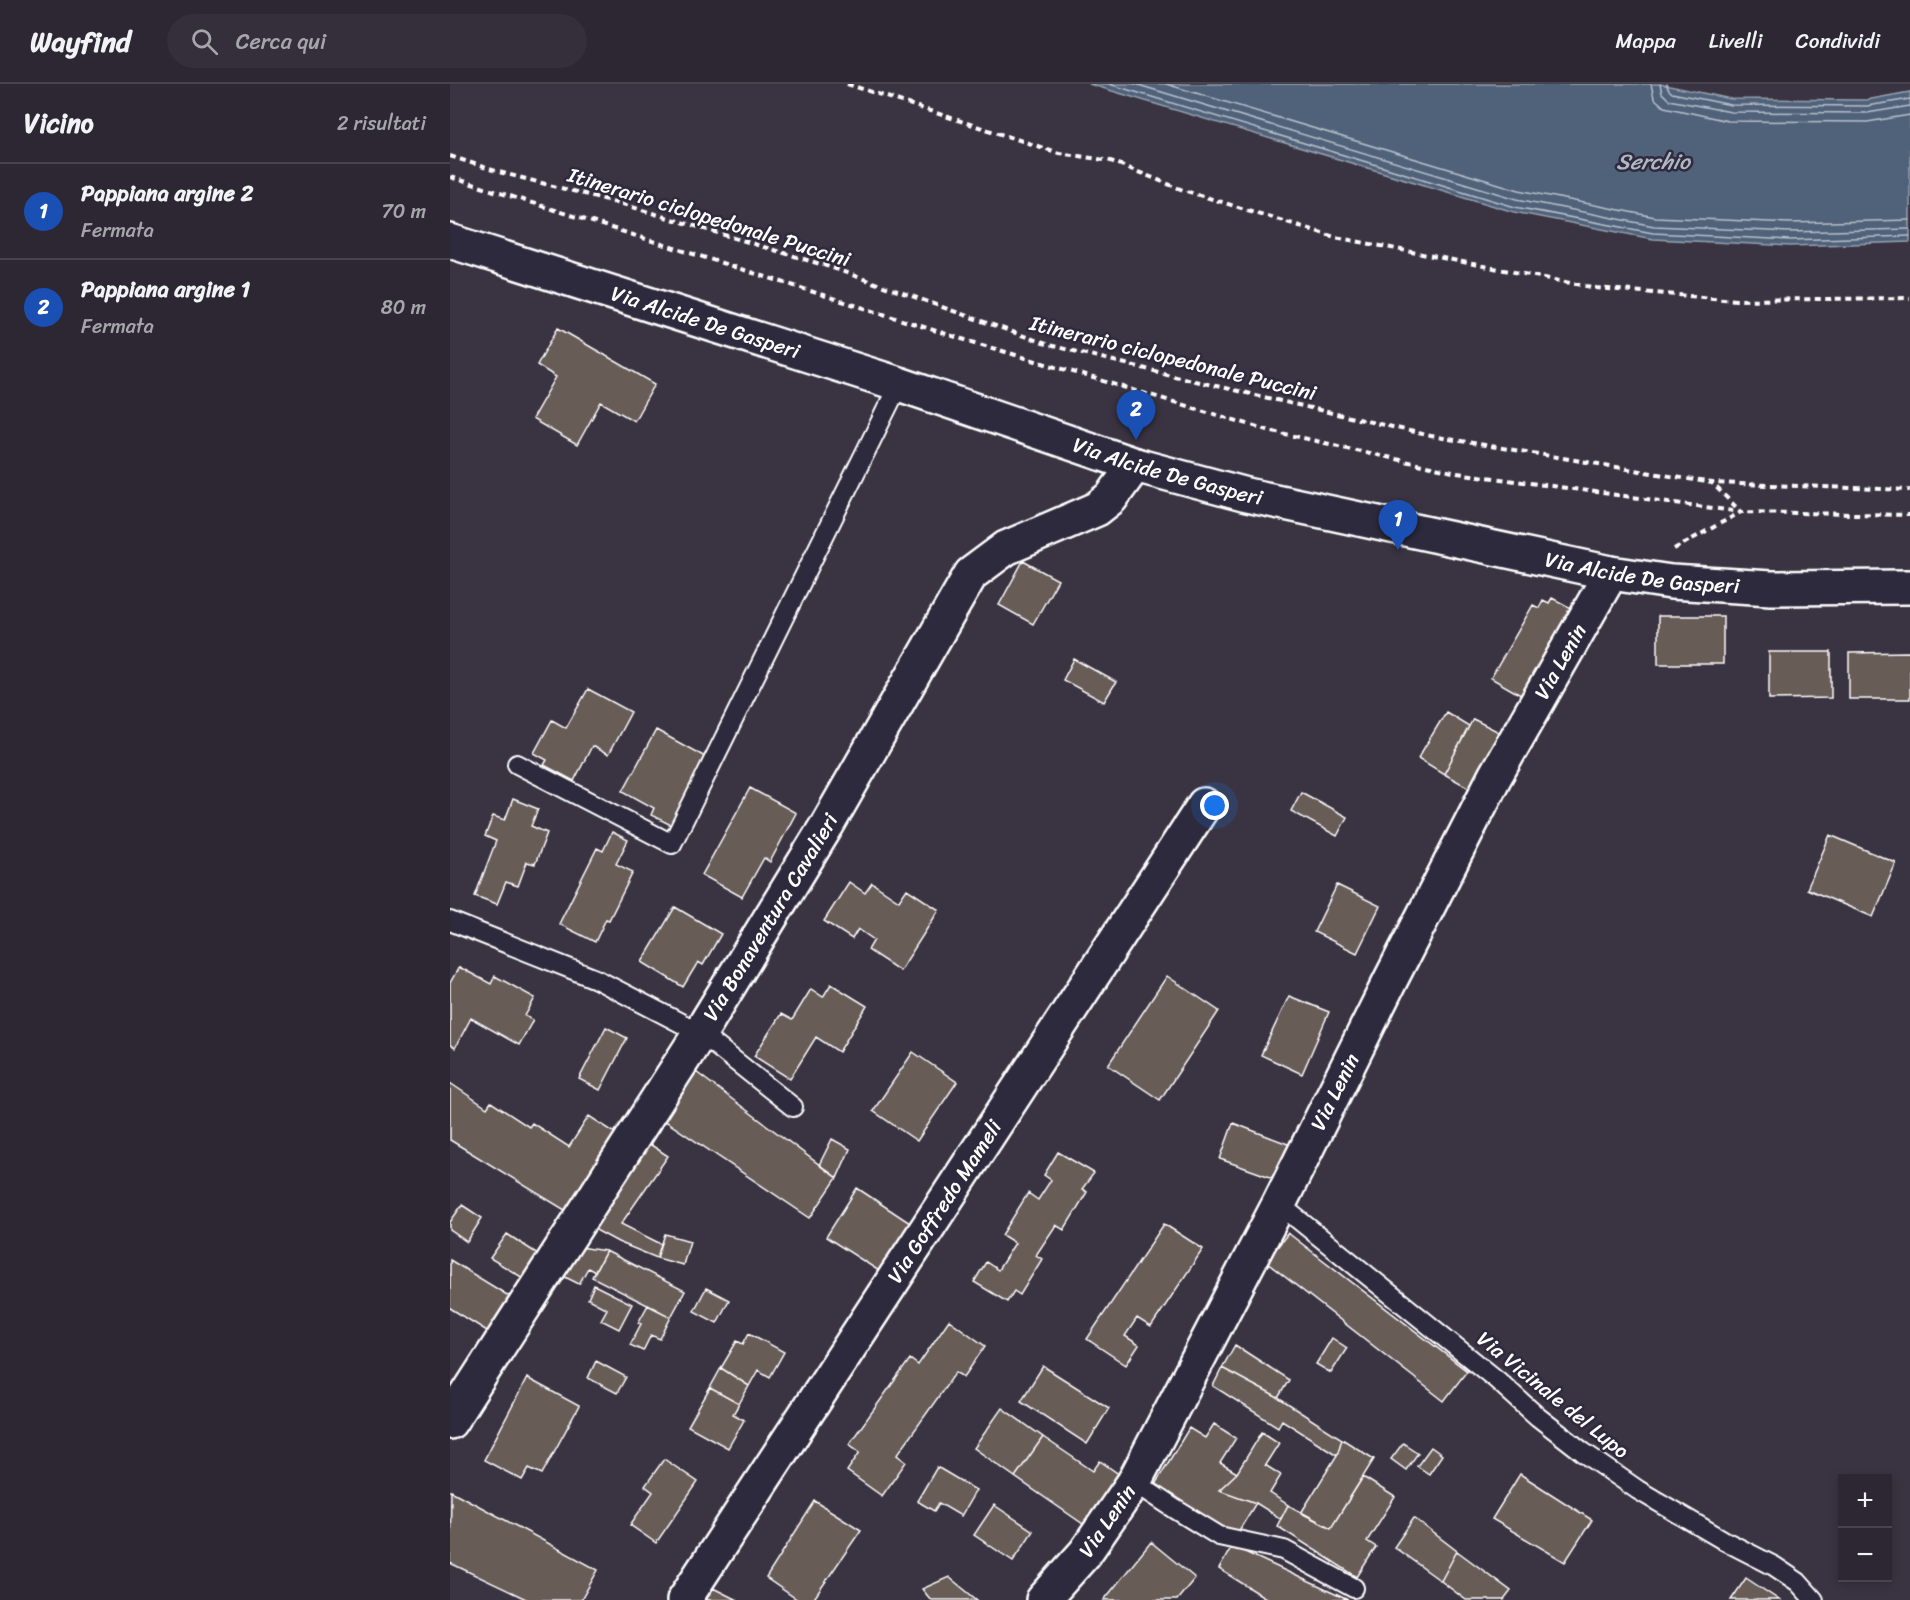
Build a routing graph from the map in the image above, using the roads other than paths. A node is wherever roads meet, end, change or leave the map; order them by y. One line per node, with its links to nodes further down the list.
1 (450, 241): 2 (street, Via Alcide De Gasperi)
2 (899, 384): 3 (street, Via Alcide De Gasperi); 6 (lane)
3 (1135, 465): 4 (street, Via Alcide De Gasperi); 9 (street, Via Bonaventura Cavalieri)
4 (1618, 574): 5 (street, Via Alcide De Gasperi); 11 (street, Via Lenin)
5 (1910, 587)
6 (517, 764)
7 (1204, 804): 15 (street, Via Goffredo Mameli)
8 (450, 921): 9 (lane)
9 (700, 1033): 10 (lane); 12 (street, Via Bonaventura Cavalieri)
10 (793, 1107)
11 (1279, 1204): 13 (street, Via Lenin); 17 (lane, Via Vicinale del Lupo)
12 (450, 1422)
13 (1134, 1482): 14 (lane); 16 (street, Via Lenin)
14 (1354, 1588)
15 (684, 1600)
16 (1043, 1600)
17 (1814, 1600)

